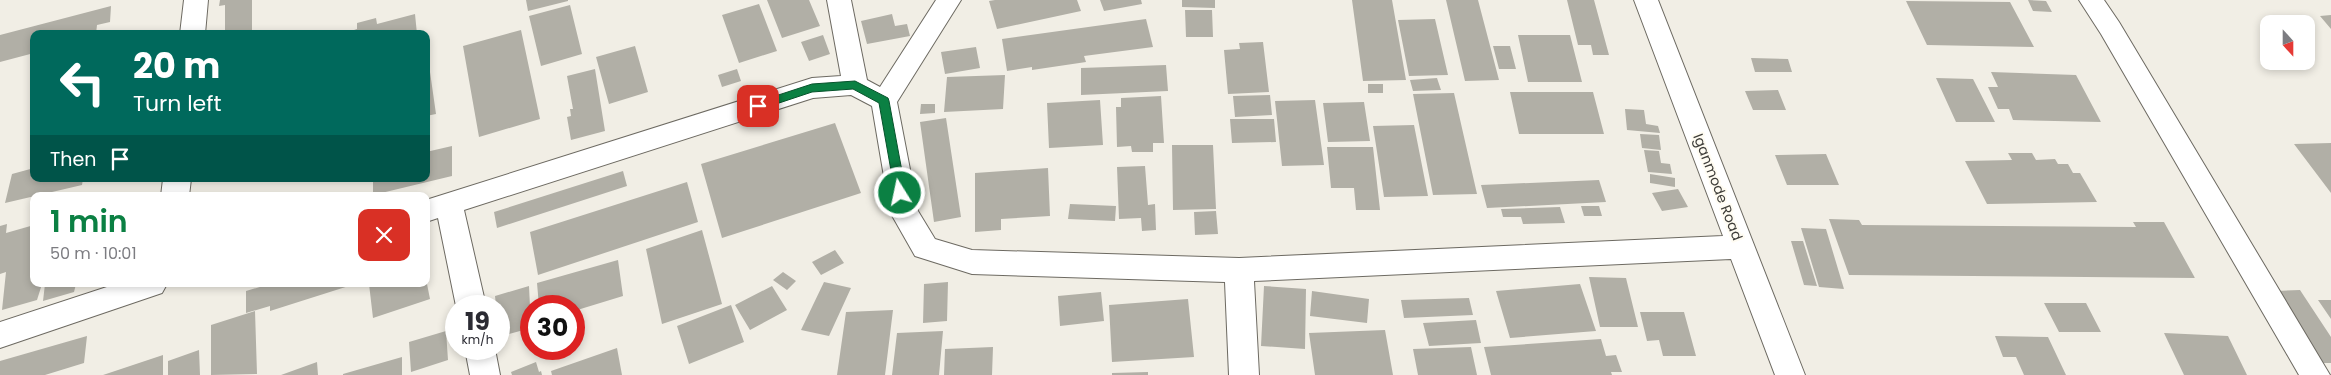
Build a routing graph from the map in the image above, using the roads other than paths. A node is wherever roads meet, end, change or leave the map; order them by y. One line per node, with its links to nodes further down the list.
1 (196, 0): 6 (street)
2 (839, 0): 7 (street)
3 (949, 0): 8 (street)
4 (1646, 0): 10 (street, Iganmode Road)
5 (2091, 0): 19 (street)
6 (192, 30)
7 (855, 85): 8 (street); 9 (street)
8 (884, 101): 11 (street)
9 (438, 208): 13 (street)
10 (1741, 247): 11 (street); 18 (street, Iganmode Road)
11 (1239, 270): 17 (street)
12 (143, 287): 14 (street)
13 (466, 295)
14 (0, 335)
15 (482, 360): 16 (street)
16 (485, 375)
17 (1244, 375)
18 (1790, 375)
19 (2314, 375)

